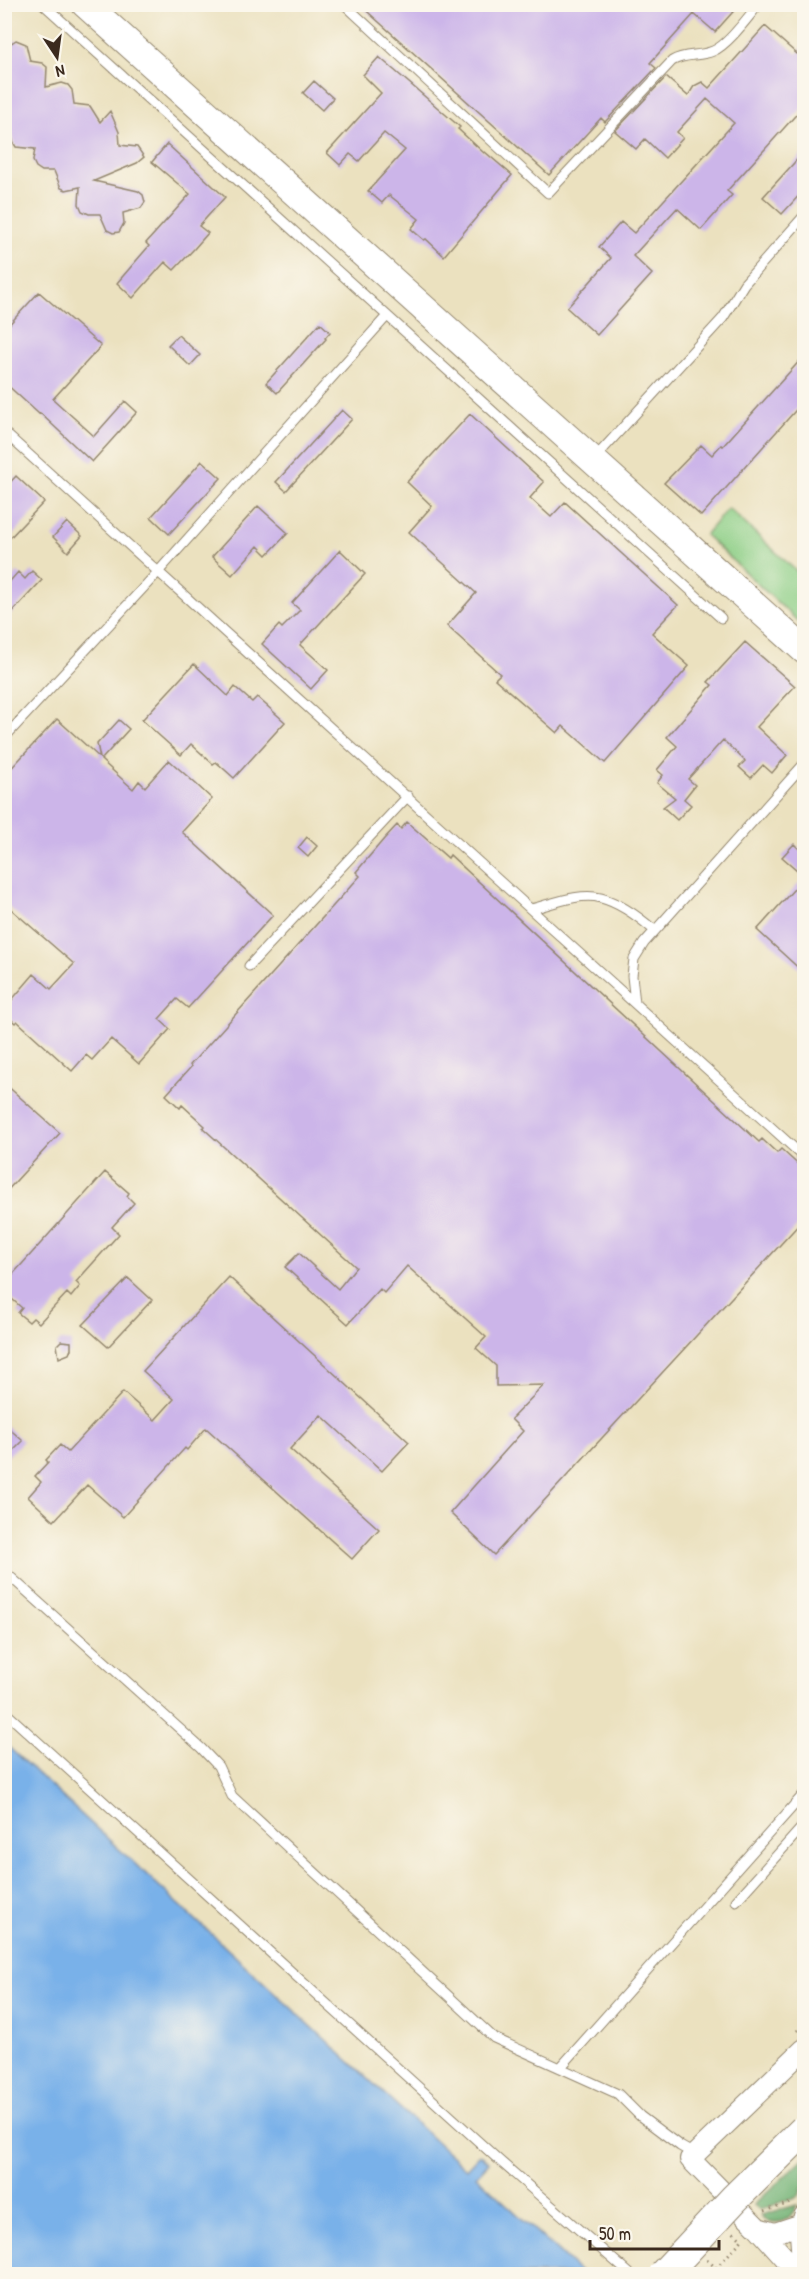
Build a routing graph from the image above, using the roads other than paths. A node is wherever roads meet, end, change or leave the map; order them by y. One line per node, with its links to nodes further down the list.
1 (43, 4): 6 (lane)
2 (86, 4): 8 (street)
3 (344, 4): 4 (lane)
4 (759, 4)
5 (804, 216): 8 (lane)
6 (387, 316): 9 (lane); 10 (lane)
7 (4, 432): 9 (lane)
8 (593, 460): 11 (street)
9 (158, 572): 12 (lane); 14 (lane)
10 (721, 618)
11 (804, 650)
12 (4, 738)
13 (804, 764): 16 (lane)
14 (408, 796): 15 (lane); 17 (lane)
15 (531, 909): 16 (lane); 18 (lane)
16 (654, 930): 18 (lane)
17 (249, 966)
18 (635, 1003): 19 (lane)
19 (804, 1157)
20 (4, 1571): 26 (lane)
21 (4, 1711): 31 (lane)
22 (804, 1794): 26 (lane)
23 (804, 1825): 24 (lane)
24 (735, 1901)
25 (800, 2040): 28 (street)
26 (560, 2068): 28 (lane)
27 (804, 2130): 32 (main road, bridge)
28 (695, 2155): 30 (street)
29 (803, 2215): 30 (street); 34 (street)
30 (760, 2220): 33 (street)
31 (630, 2274)
32 (664, 2274)
33 (796, 2274)
34 (803, 2274)

